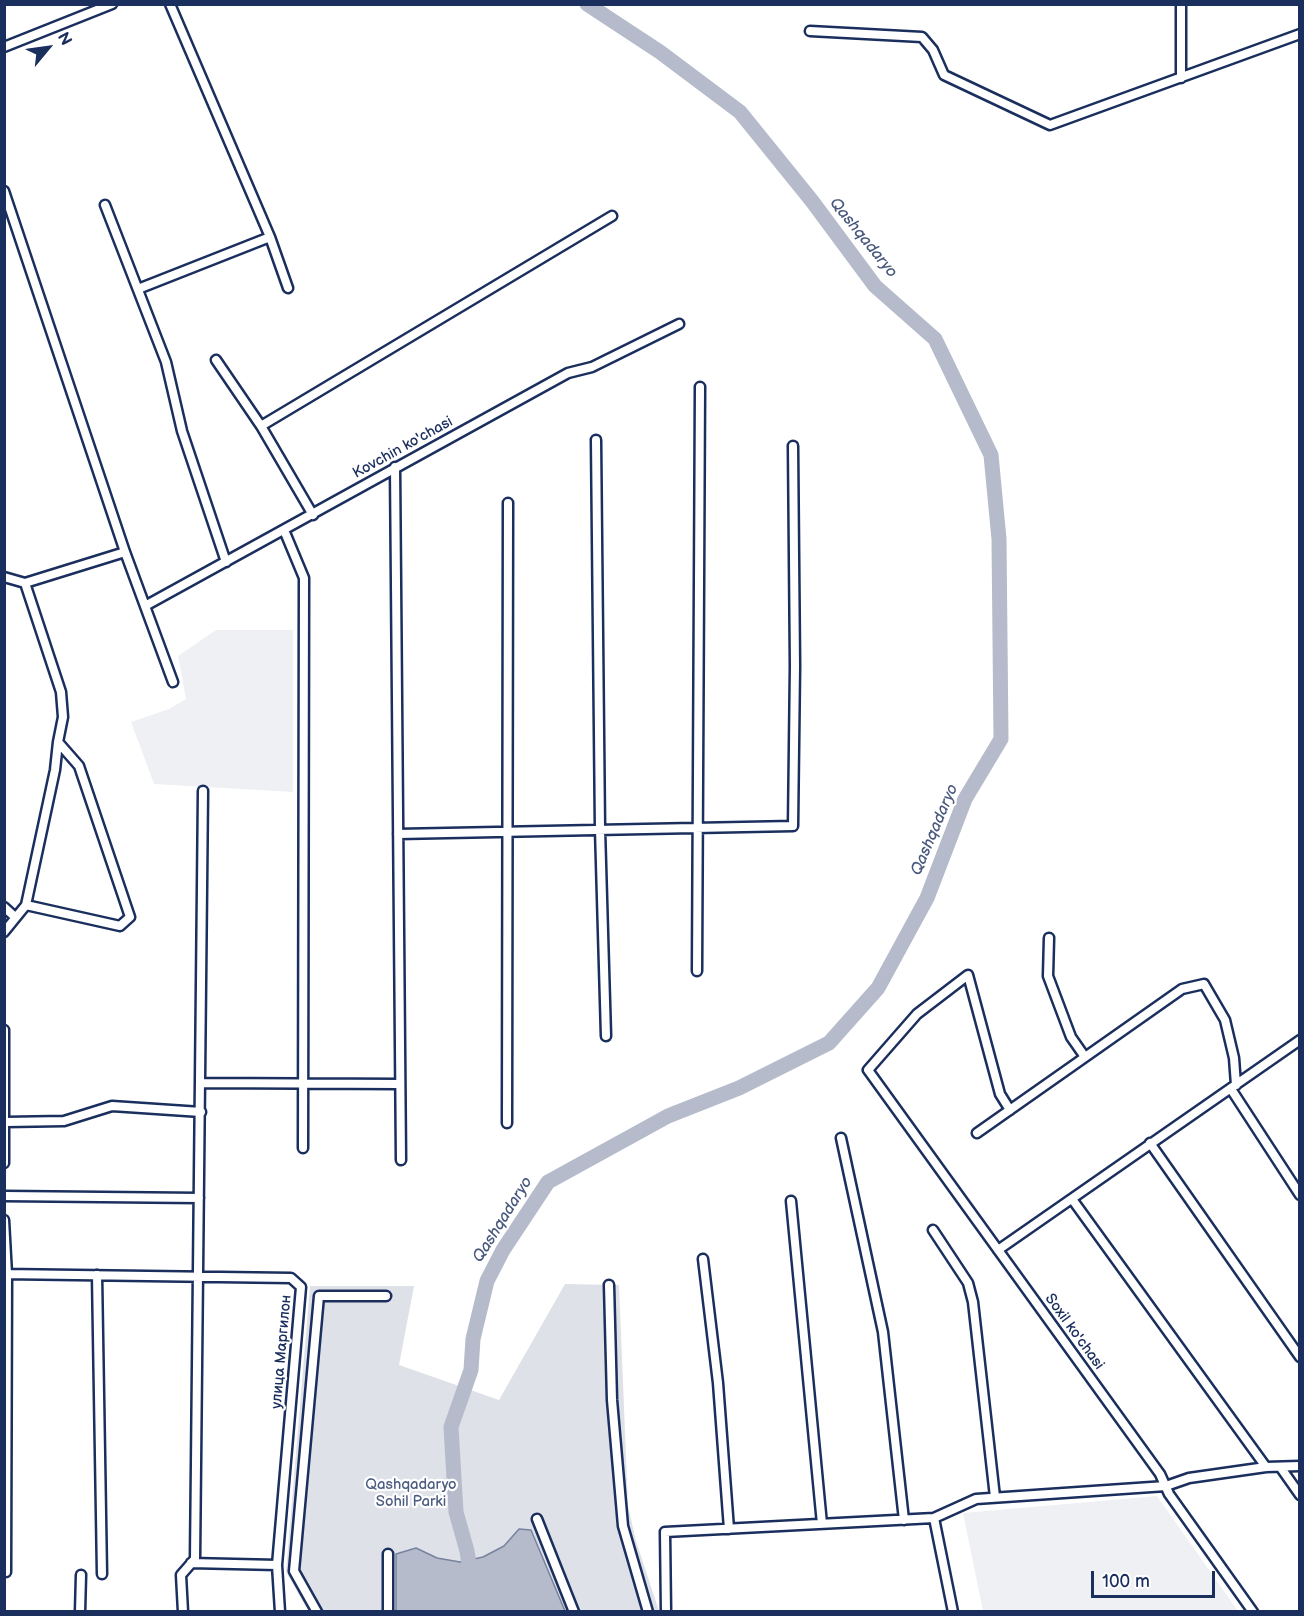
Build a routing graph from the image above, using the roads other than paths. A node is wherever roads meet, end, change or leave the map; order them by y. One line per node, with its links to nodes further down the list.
1 (112, 4): 6 (street)
2 (170, 4): 11 (street)
3 (1181, 4): 7 (street)
4 (810, 31): 7 (street)
5 (1299, 34): 7 (street)
6 (4, 47)
7 (1181, 78)
8 (4, 191): 24 (street)
9 (105, 205): 13 (street)
10 (612, 216): 17 (street)
11 (270, 237): 12 (street); 13 (street)
12 (288, 288)
13 (138, 289): 25 (street)
14 (680, 324): 20 (street, Kovchin ko'chasi)
15 (216, 360): 17 (street)
16 (700, 387): 32 (street)
17 (261, 426): 22 (street)
18 (596, 440): 33 (street)
19 (793, 446): 32 (street)
20 (395, 467): 22 (street, Kovchin ko'chasi); 35 (street)
21 (508, 503): 34 (street)
22 (313, 515): 23 (street, Kovchin ko'chasi)
23 (284, 530): 25 (street, Kovchin ko'chasi); 47 (street)
24 (125, 552): 27 (street); 28 (street)
25 (226, 562): 28 (street, Kovchin ko'chasi)
26 (4, 578): 27 (street)
27 (25, 583): 30 (street)
28 (145, 606): 29 (street)
29 (172, 682)
30 (58, 742): 36 (street); 36 (street)
31 (203, 791): 46 (street)
32 (698, 828): 33 (street); 41 (street)
33 (600, 829): 34 (street); 43 (street)
34 (506, 832): 35 (street); 53 (street)
35 (398, 834): 48 (street)
36 (26, 905): 38 (street)
37 (4, 907): 38 (street)
38 (15, 917): 39 (street)
39 (4, 932)
40 (1048, 938): 45 (street)
41 (697, 971)
42 (4, 1030): 52 (street)
43 (606, 1036)
44 (1299, 1040): 49 (street)
45 (1085, 1057): 49 (street); 50 (street)
46 (201, 1083): 47 (street); 51 (street)
47 (301, 1083): 48 (street); 57 (street)
48 (400, 1084): 58 (street)
49 (1233, 1087): 56 (street); 60 (street)
50 (1010, 1110): 54 (street); 67 (street, Soxil ko'chasi)
51 (201, 1112): 52 (street); 62 (street)
52 (6, 1122): 59 (street)
53 (507, 1123)
54 (977, 1133)
55 (841, 1138): 84 (street)
56 (1150, 1143): 63 (street); 74 (street)
57 (303, 1148)
58 (401, 1160)
59 (4, 1163)
60 (1299, 1195)
61 (4, 1196): 62 (street)
62 (199, 1198): 71 (street)
63 (1072, 1199): 67 (street); 77 (street)
64 (791, 1201): 85 (street)
65 (4, 1220): 69 (street)
66 (933, 1230): 81 (street)
67 (998, 1250): 79 (street, Soxil ko'chasi)
68 (703, 1259): 86 (street)
69 (6, 1274): 70 (street, улица Маргилон); 75 (street)
70 (97, 1275): 71 (street, улица Маргилон); 91 (street)
71 (197, 1277): 88 (street); 89 (street, улица Маргилон)
72 (609, 1285): 99 (street)
73 (386, 1296): 96 (street)
74 (1299, 1357)
75 (5, 1387): 90 (street)
76 (1299, 1466): 78 (street)
77 (1266, 1467): 78 (street); 79 (street)
78 (1281, 1468): 80 (street)
79 (1166, 1486): 81 (street); 102 (street, Soxil ko'chasi)
80 (1299, 1495)
81 (995, 1497): 82 (street)
82 (934, 1518): 84 (street); 101 (street)
83 (537, 1519): 98 (street)
84 (904, 1520): 85 (street)
85 (822, 1524): 86 (street)
86 (729, 1528): 100 (street)
87 (388, 1554): 97 (street)
88 (191, 1563): 89 (street); 94 (street)
89 (277, 1565): 95 (street, улица Маргилон)
90 (6, 1572)
91 (102, 1574)
92 (81, 1575): 93 (street)
93 (80, 1611)
94 (183, 1611)
95 (280, 1611)
96 (317, 1611)
97 (388, 1611)
98 (574, 1611)
99 (648, 1611)
100 (666, 1611)
101 (953, 1611)
102 (1253, 1611)

